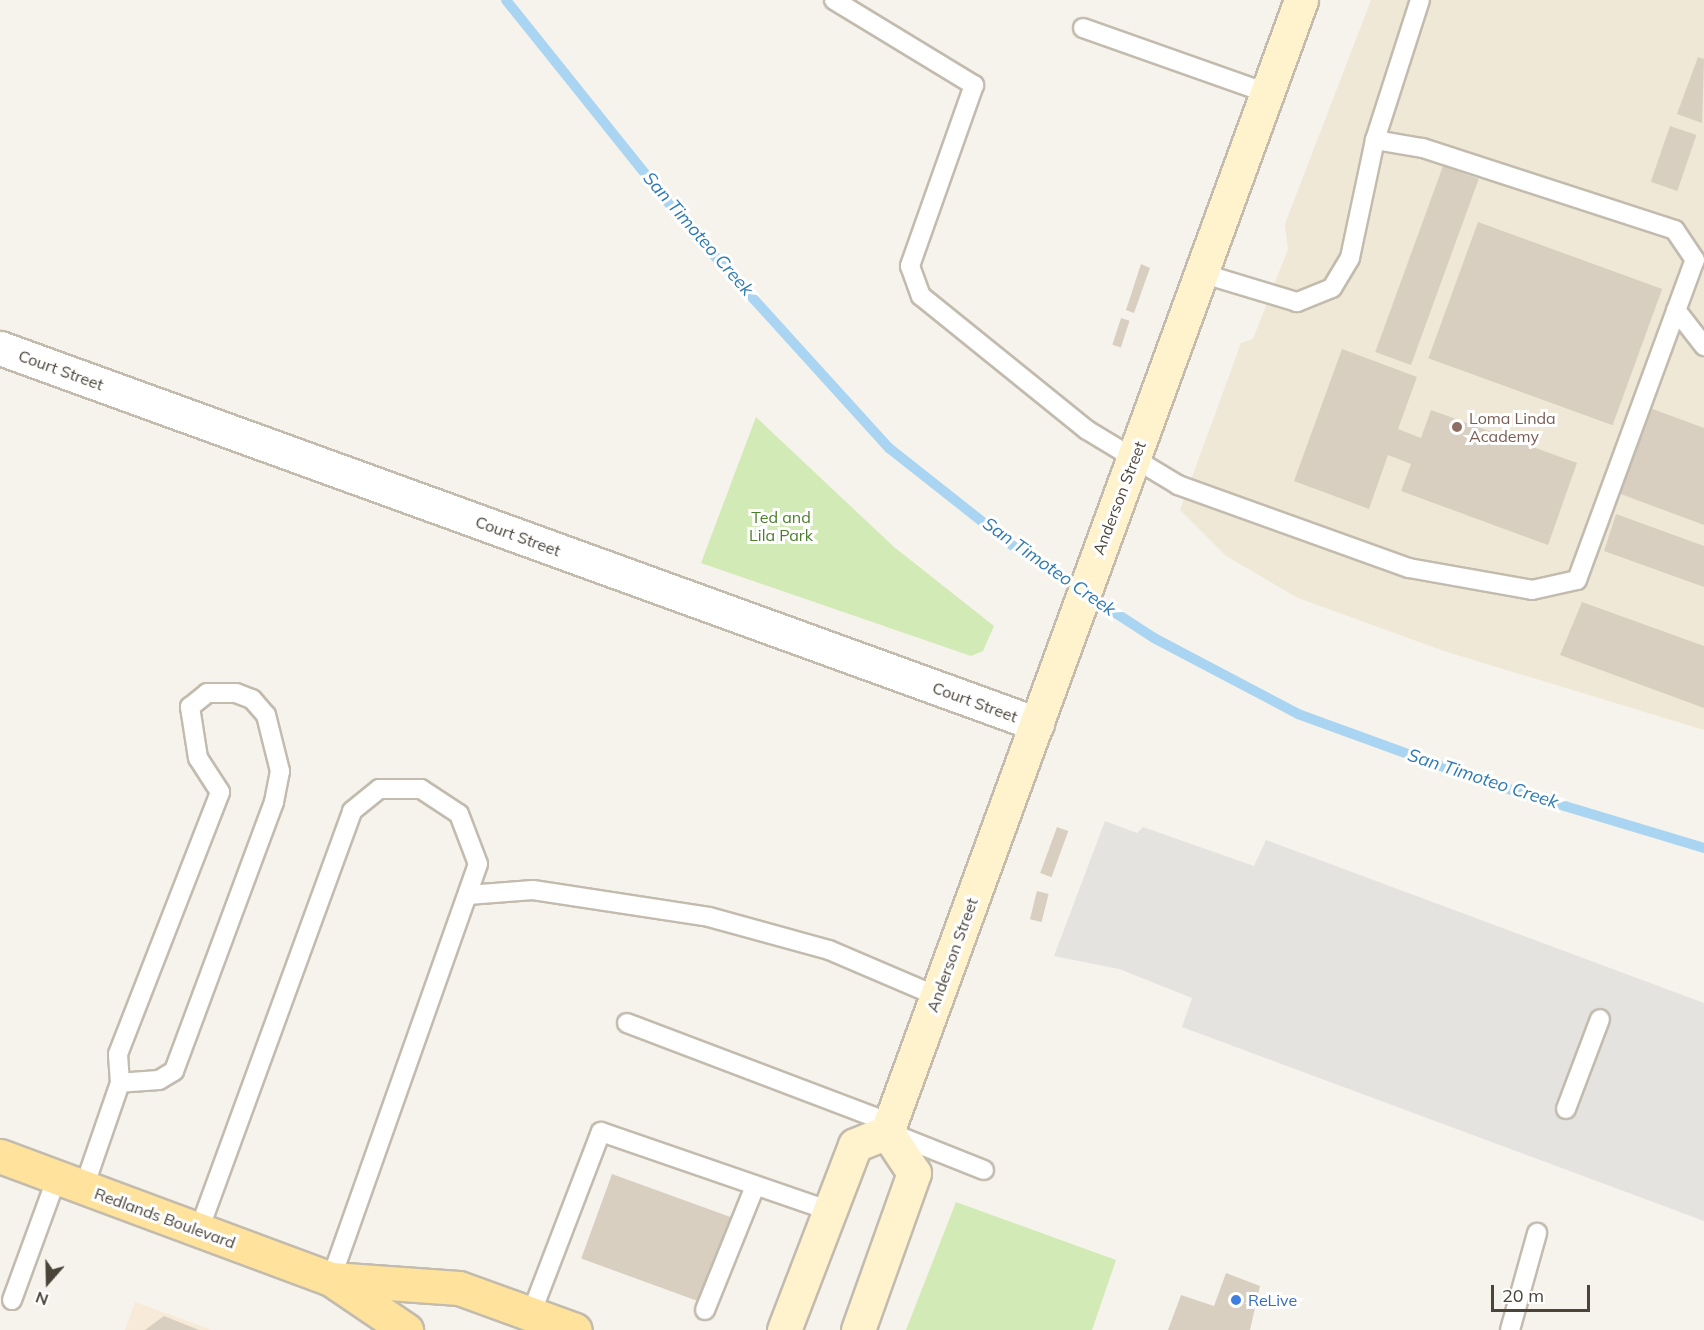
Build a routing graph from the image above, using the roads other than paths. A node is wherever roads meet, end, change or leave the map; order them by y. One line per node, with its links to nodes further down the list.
1 (834, 0): 11 (lane)
2 (1301, 0): 5 (main road, Anderson Street)
3 (1420, 0): 6 (lane)
4 (1083, 28): 5 (lane)
5 (1267, 93): 7 (main road, Anderson Street)
6 (1375, 140): 7 (lane); 8 (lane)
7 (1201, 273): 11 (main road, Anderson Street)
8 (1676, 310): 9 (lane); 11 (lane)
9 (1704, 346)
10 (0, 348): 12 (street, Court Street)
11 (1134, 459): 12 (main road, Anderson Street)
12 (1036, 724): 14 (main road, Anderson Street)
13 (468, 895): 14 (lane); 25 (lane); 27 (lane)
14 (937, 996): 19 (main road, Anderson Street)
15 (1600, 1019): 18 (lane)
16 (627, 1023): 19 (lane)
17 (120, 1083): 17 (lane); 22 (lane)
18 (1566, 1109)
19 (889, 1127): 21 (lane); 24 (main road); 34 (main road)
20 (0, 1156): 22 (main road, Redlands Boulevard)
21 (984, 1170)
22 (71, 1182): 25 (main road, Redlands Boulevard); 28 (lane)
23 (755, 1186): 24 (lane); 29 (lane); 30 (lane)
24 (830, 1211): 33 (main road)
25 (199, 1230): 27 (main road, Redlands Boulevard)
26 (1537, 1233): 35 (lane)
27 (331, 1279): 30 (main road, Redlands Boulevard); 31 (main road, Redlands Boulevard)
28 (12, 1300)
29 (705, 1310)
30 (531, 1314): 32 (main road, Redlands Boulevard)
31 (406, 1330)
32 (575, 1330)
33 (784, 1330)
34 (858, 1330)
35 (1510, 1330)

